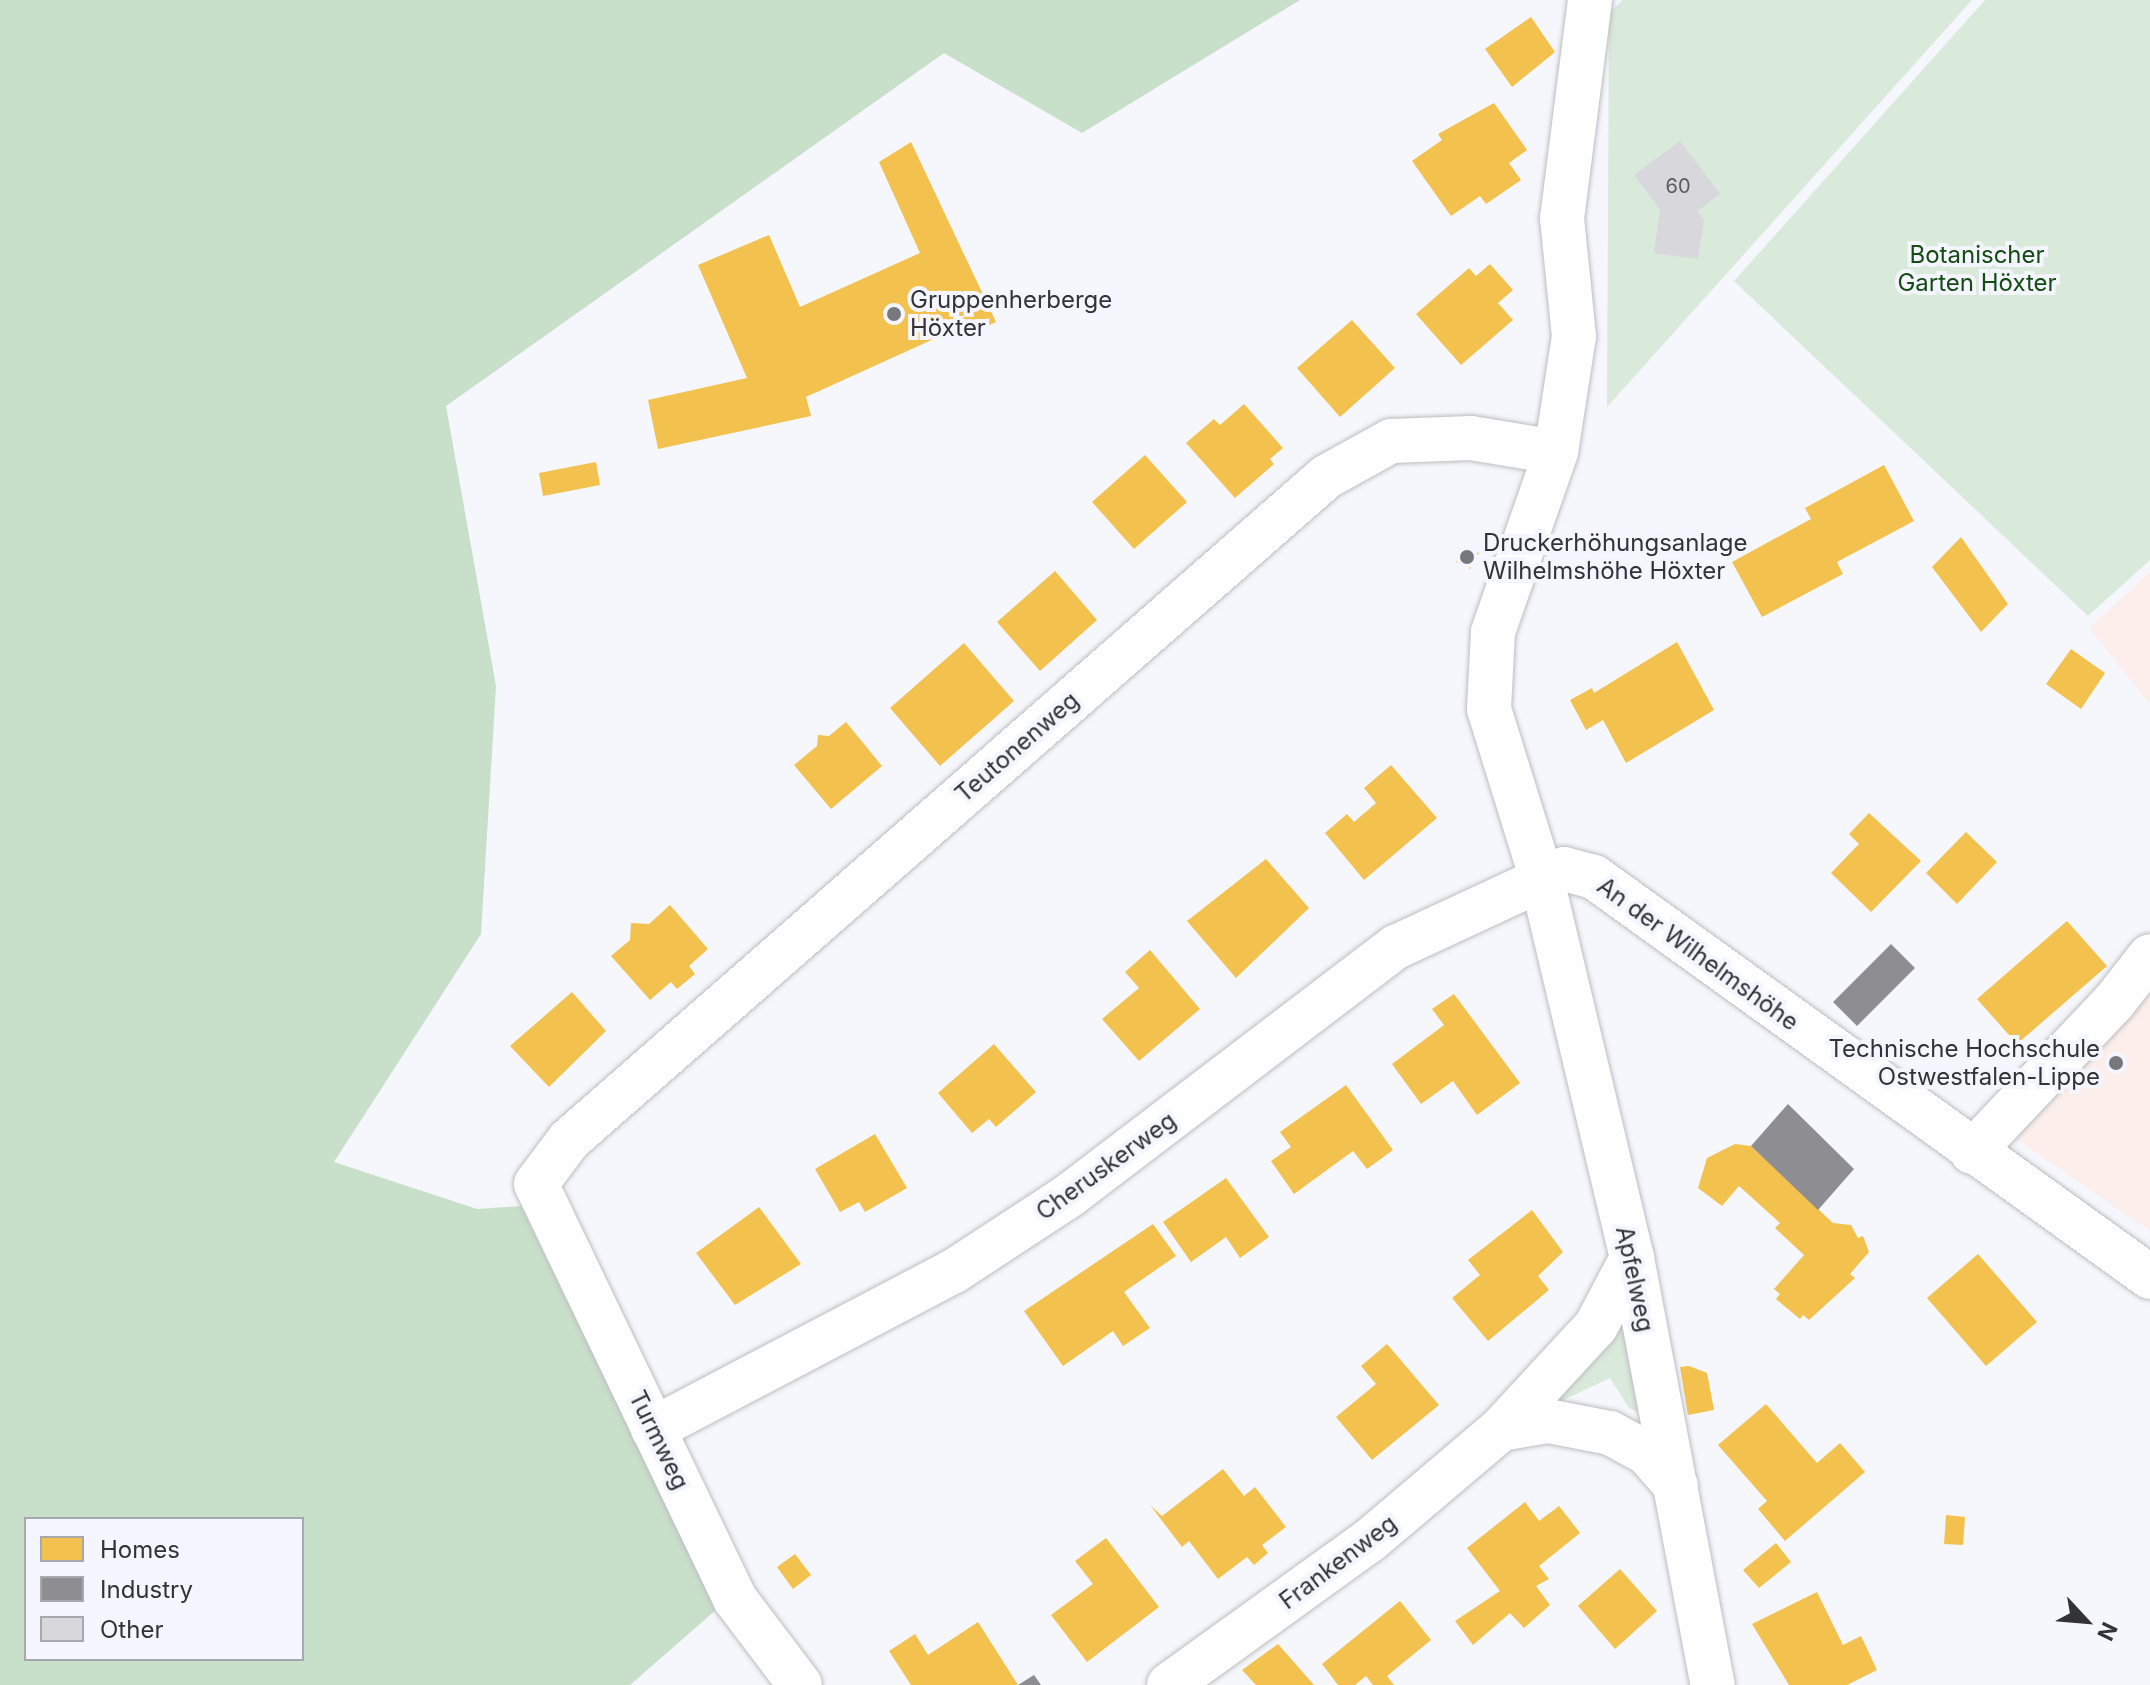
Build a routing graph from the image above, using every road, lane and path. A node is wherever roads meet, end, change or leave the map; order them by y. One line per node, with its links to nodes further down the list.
1 (1590, 0): 2 (street)
2 (1556, 452): 3 (street); 6 (street, Teutonenweg)
3 (1541, 876): 5 (street, An der Wilhelmshöhe); 7 (street, Apfelweg); 9 (street, Cheruskerweg)
4 (2150, 956): 5 (street)
5 (1972, 1152): 8 (street, An der Wilhelmshöhe)
6 (536, 1184): 9 (street, Turmweg)
7 (1632, 1258): 10 (street, Frankenweg); 11 (street, Apfelweg)
8 (2150, 1277)
9 (653, 1429): 12 (street, Turmweg)
10 (1501, 1429): 11 (street); 13 (street, Frankenweg)
11 (1676, 1486): 14 (street, Apfelweg)
12 (800, 1685)
13 (1169, 1685)
14 (1713, 1685)

